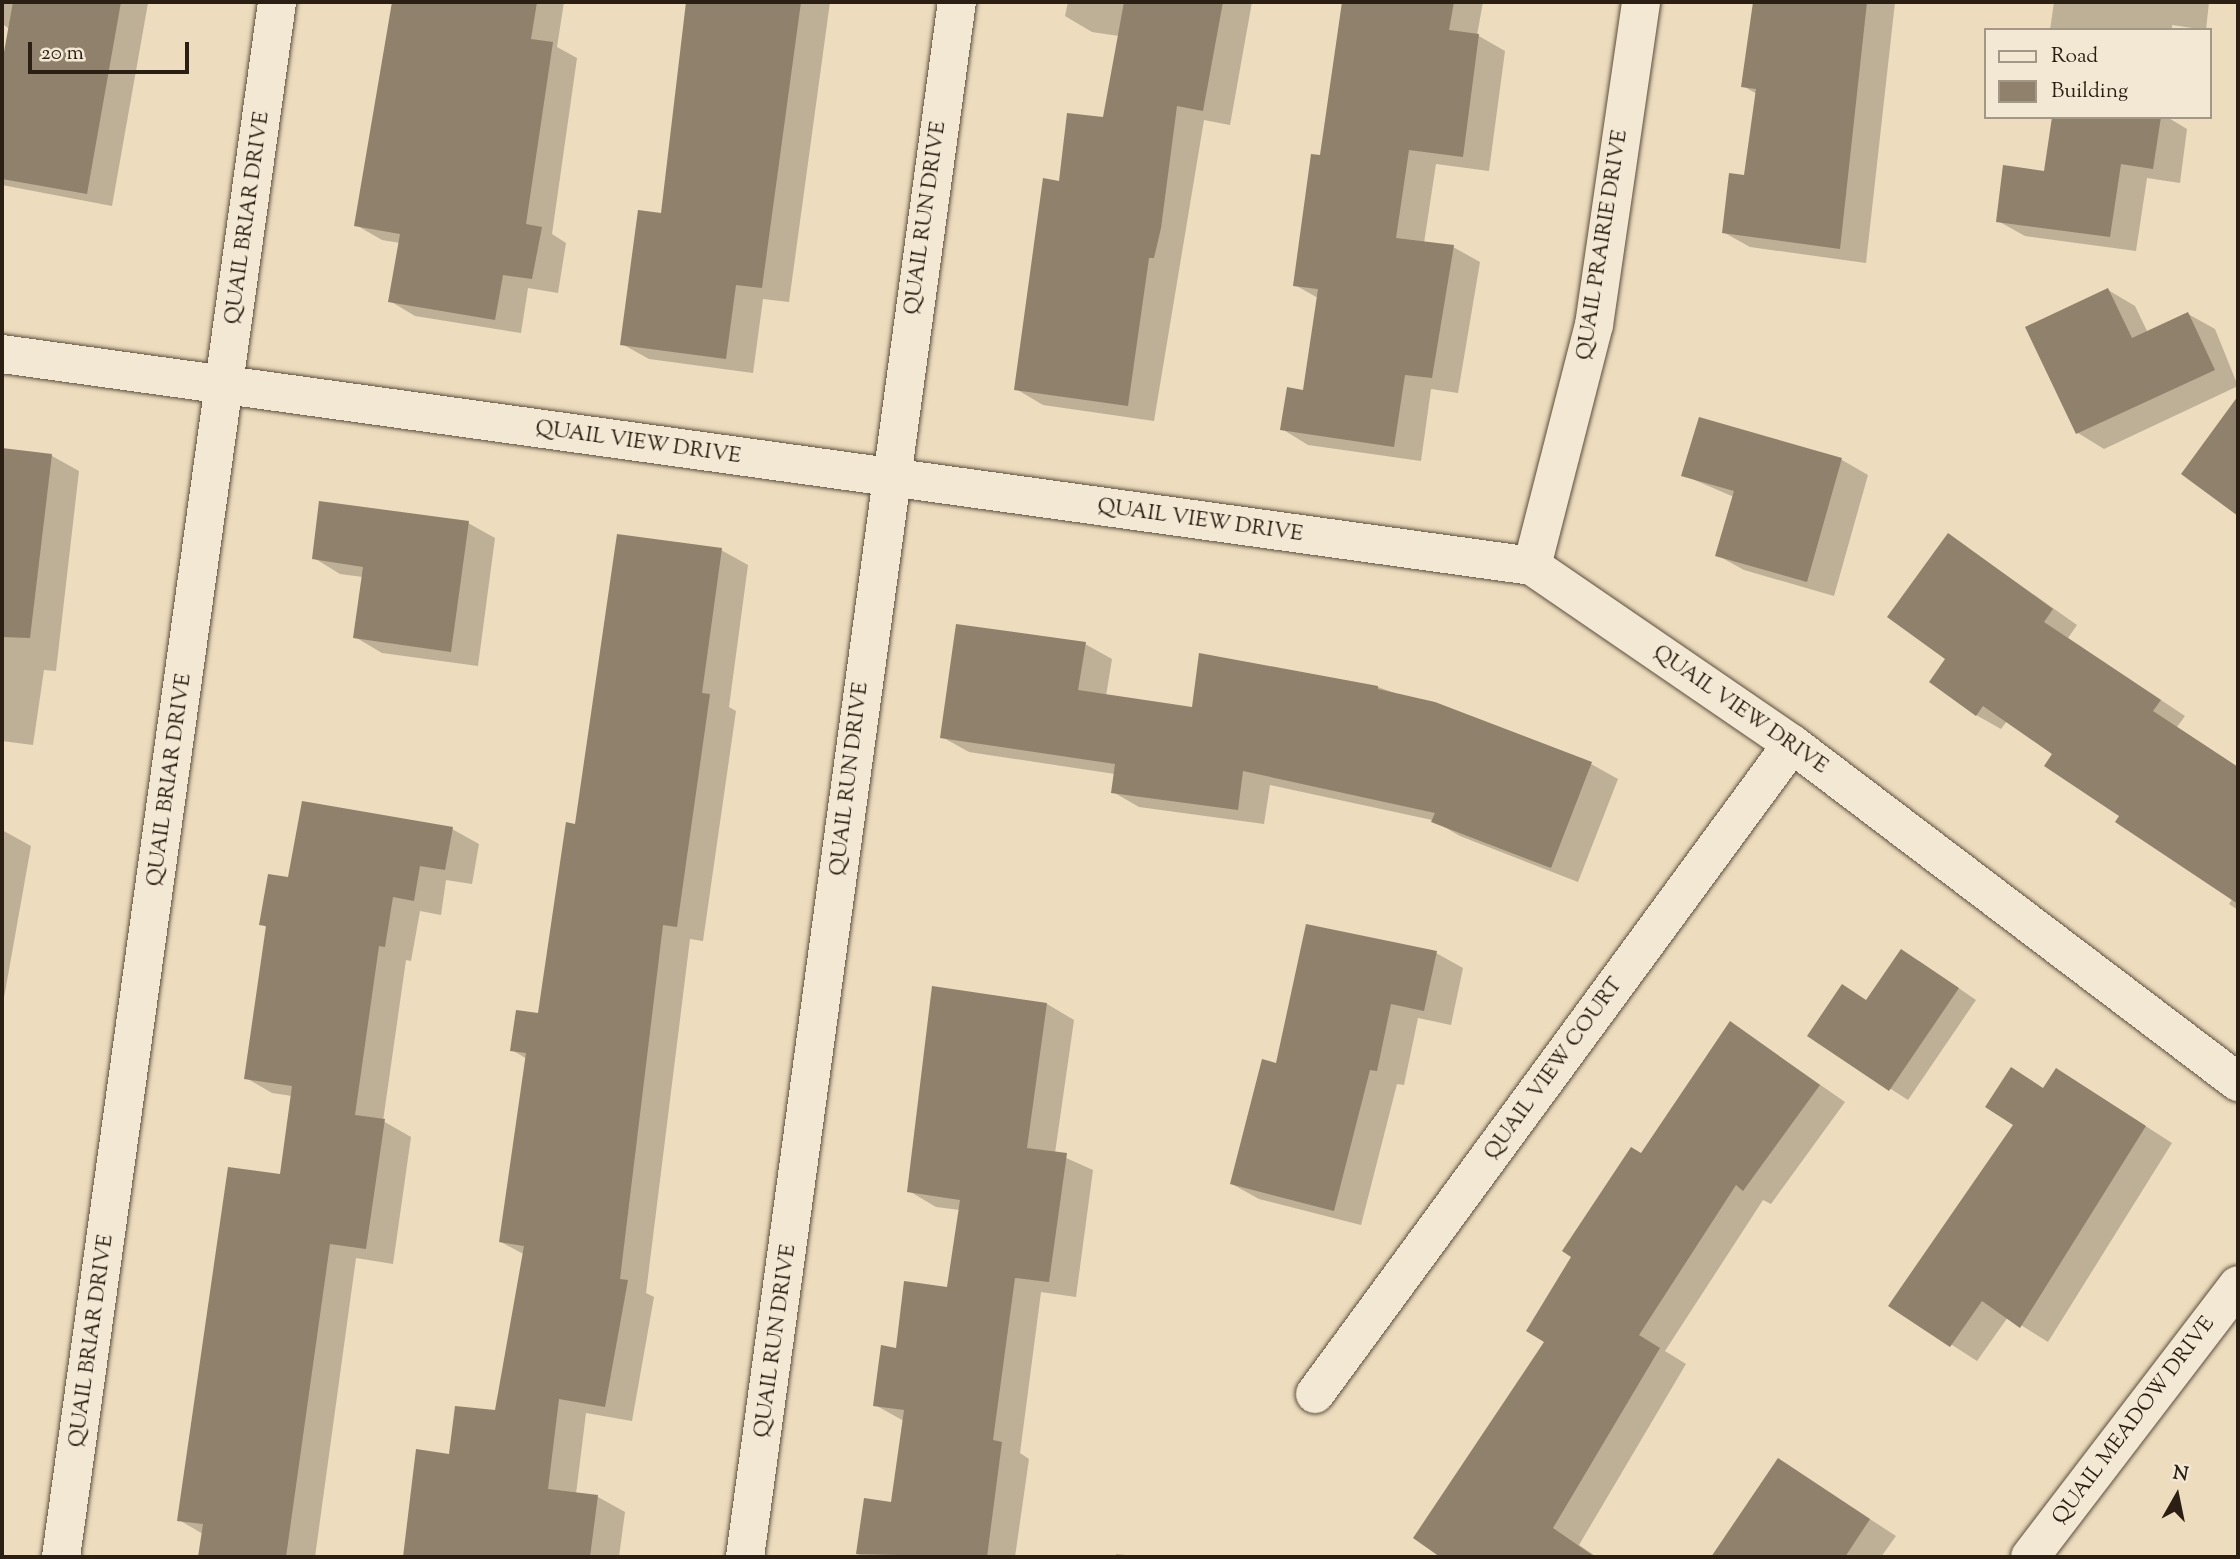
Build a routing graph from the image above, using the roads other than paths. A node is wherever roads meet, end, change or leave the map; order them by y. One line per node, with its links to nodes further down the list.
1 (277, 2): 5 (street, QUAIL BRIAR DRIVE)
2 (957, 2): 6 (street, QUAIL RUN DRIVE)
3 (1641, 2): 7 (street, QUAIL PRAIRIE DRIVE)
4 (2, 354): 5 (street, QUAIL VIEW DRIVE)
5 (225, 385): 6 (street, QUAIL VIEW DRIVE); 12 (street, QUAIL BRIAR DRIVE)
6 (890, 479): 7 (street, QUAIL VIEW DRIVE); 13 (street, QUAIL RUN DRIVE)
7 (1532, 566): 8 (street, QUAIL VIEW DRIVE)
8 (1792, 744): 9 (street, QUAIL VIEW DRIVE); 11 (street, QUAIL VIEW COURT)
9 (2238, 1082)
10 (2238, 1285): 14 (street, QUAIL MEADOW DRIVE)
11 (1315, 1394)
12 (61, 1557)
13 (746, 1557)
14 (2030, 1557)

